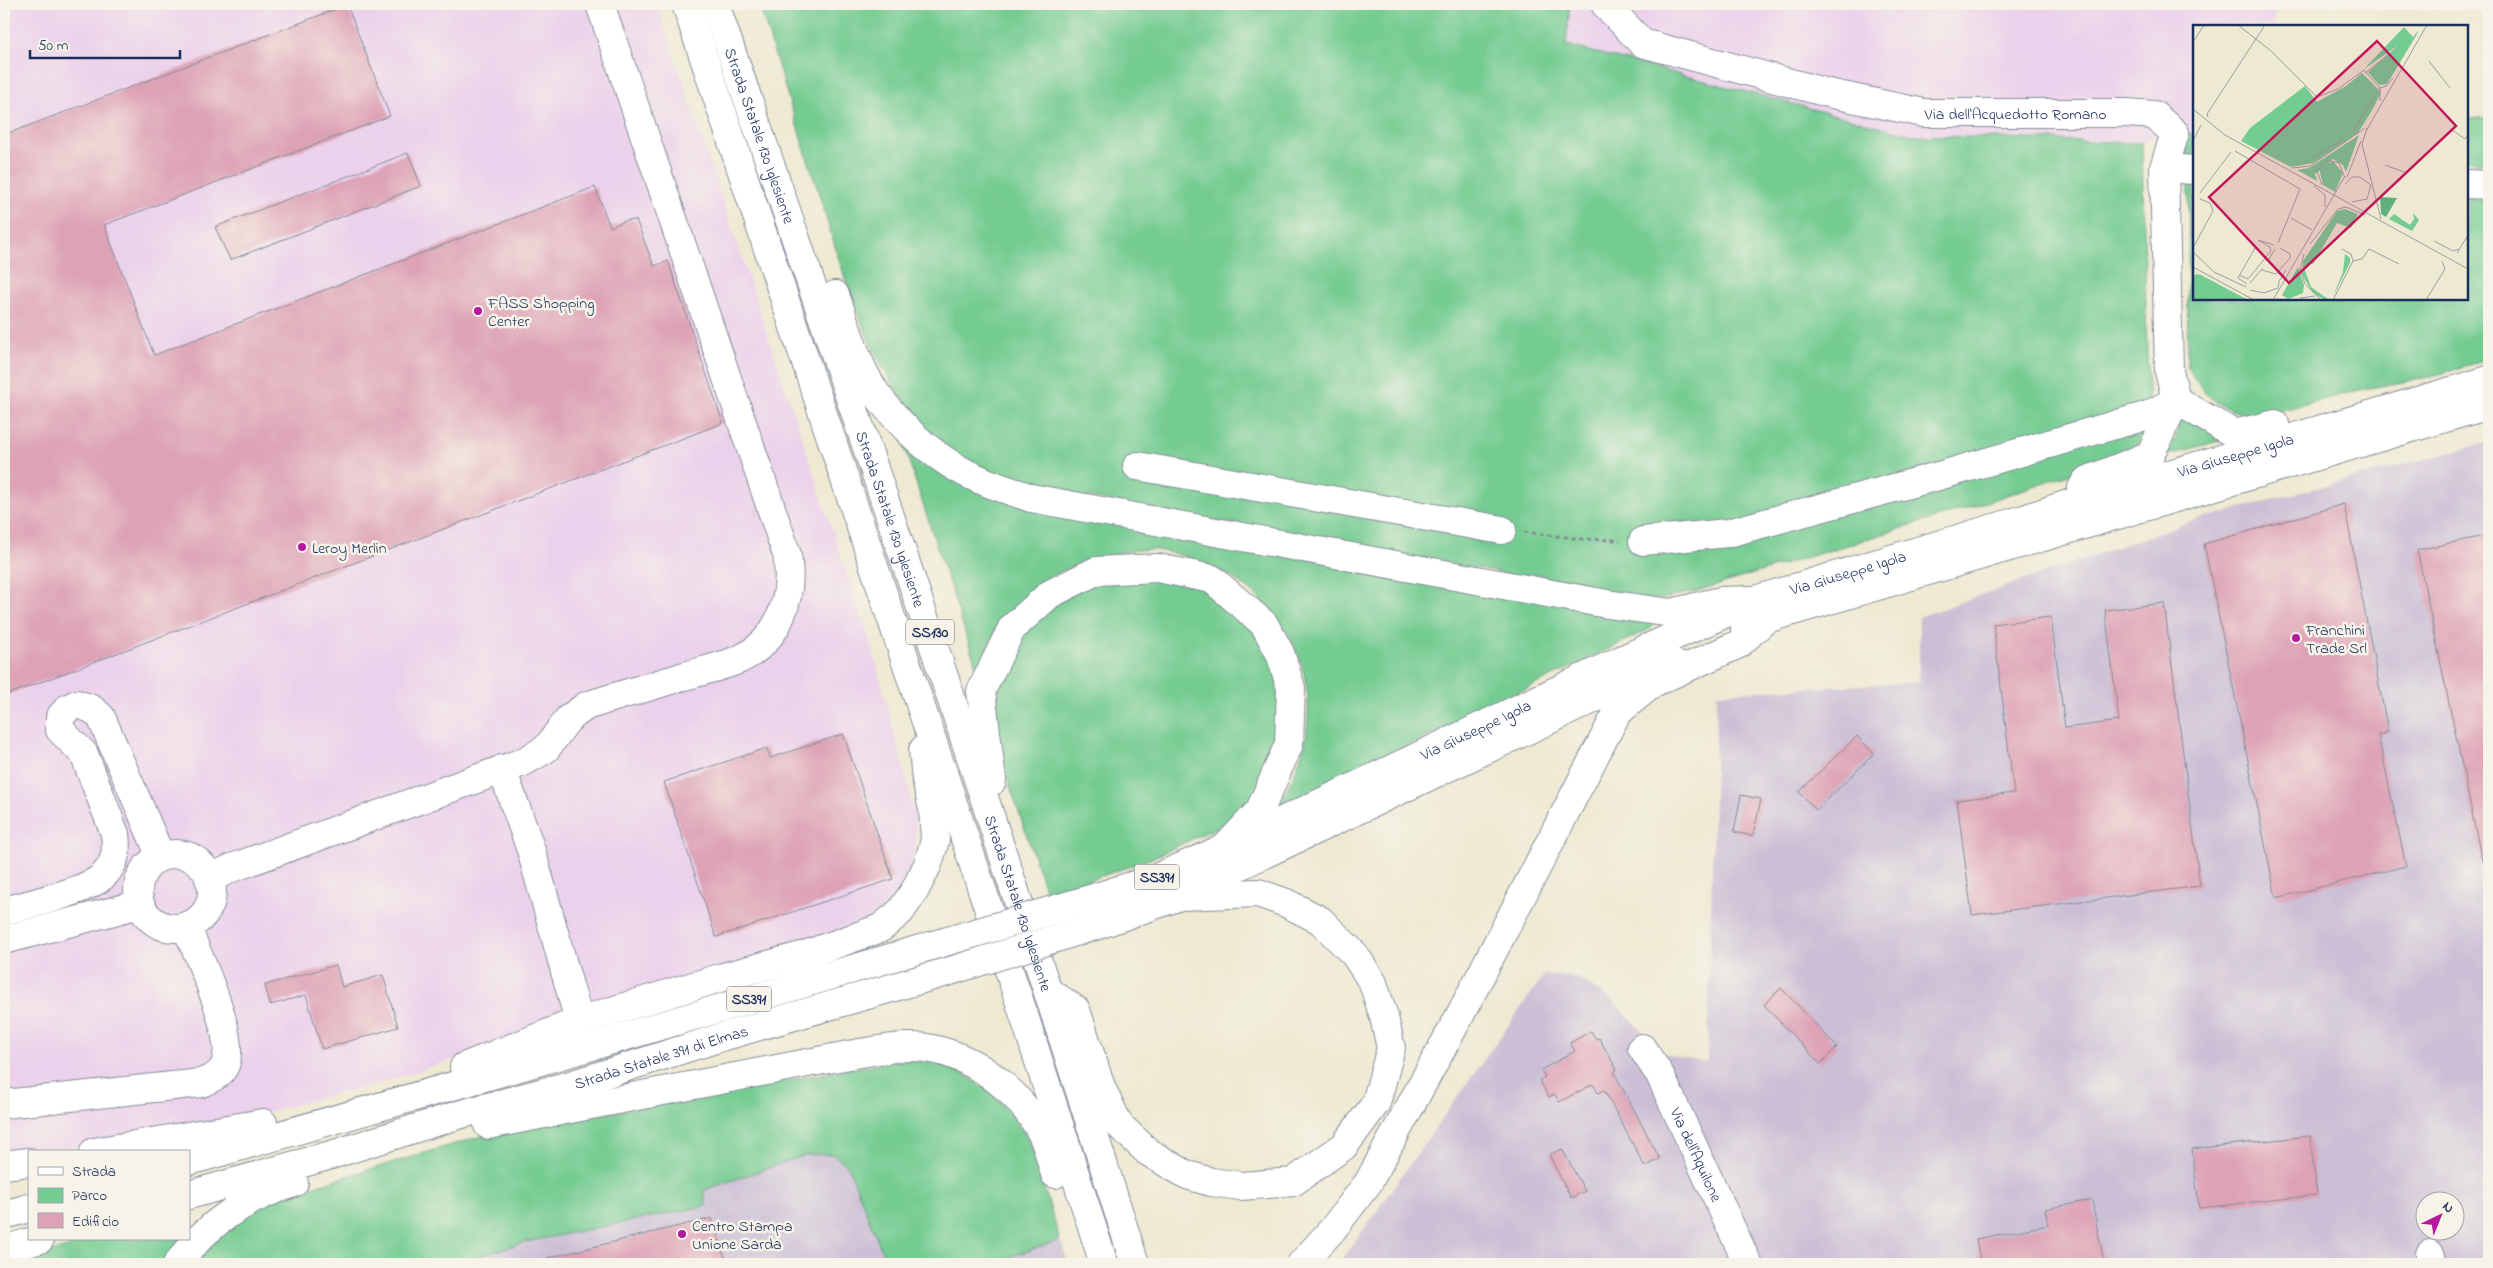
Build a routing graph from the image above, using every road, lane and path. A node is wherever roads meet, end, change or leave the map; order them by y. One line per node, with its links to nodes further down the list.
1 (600, 4): 20 (main road)
2 (686, 4): 19 (main road, Strada Statale 130 Iglesiente / SS130)
3 (715, 4): 9 (main road, Strada Statale 130 Iglesiente / SS130)
4 (1605, 4): 5 (main road, Via dell'Acquedotto Romano)
5 (2164, 168): 6 (main road); 11 (main road, Via dell'Acquedotto Romano)
6 (2193, 170)
7 (2468, 184): 8 (main road)
8 (2489, 185)
9 (783, 201): 18 (main road); 21 (main road, Strada Statale 130 Iglesiente / SS130)
10 (2489, 380): 13 (main road, Via Giuseppe Igola)
11 (2176, 400): 13 (main road); 15 (main road); 17 (main road)
12 (2489, 405): 18 (main road, Via Giuseppe Igola)
13 (2352, 419): 15 (main road, Via Giuseppe Igola)
14 (1137, 466): 16 (main road)
15 (2074, 502): 18 (main road, Via Giuseppe Igola)
16 (1502, 530): 17 (path)
17 (1643, 541)
18 (1760, 610): 22 (main road, Via Giuseppe Igola); 51 (main road)
19 (917, 694): 31 (main road); 49 (main road, Strada Statale 130 Iglesiente / SS130)
20 (502, 769): 24 (main road); 31 (main road)
21 (999, 839): 22 (main road); 30 (main road, Strada Statale 130 Iglesiente / SS130)
22 (1235, 852): 25 (main road, Strada Statale 391 di Elmas / SS391); 33 (main road, Strada Statale 391 di Elmas / SS391, bridge)
23 (161, 857): 24 (main road); 26 (main road); 27 (main road)
24 (216, 888): 28 (path); 28 (main road)
25 (1180, 896): 30 (main road); 35 (main road, Strada Statale 391 di Elmas / SS391, bridge)
26 (140, 904): 28 (main road); 29 (main road)
27 (4, 912)
28 (198, 928): 34 (main road)
29 (4, 940)
30 (1049, 992): 50 (main road, Strada Statale 130 Iglesiente / SS130)
31 (579, 1021): 33 (main road)
32 (1642, 1048): 52 (main road, Via dell'Aquilone)
33 (444, 1087): 36 (main road, Strada Statale 391 di Elmas / SS391)
34 (4, 1104)
35 (458, 1116): 38 (main road, Strada Statale 391 di Elmas / SS391); 48 (main road)
36 (328, 1120): 37 (main road); 39 (main road, Strada Statale 391 di Elmas / SS391)
37 (106, 1150)
38 (331, 1155): 42 (main road, Strada Statale 391 di Elmas / SS391); 47 (main road)
39 (190, 1161)
40 (28, 1162): 41 (main road)
41 (4, 1166)
42 (190, 1195)
43 (28, 1208): 44 (main road)
44 (4, 1215)
45 (37, 1240): 46 (main road)
46 (4, 1250)
47 (177, 1264)
48 (1087, 1264)
49 (1104, 1264)
50 (1135, 1264)
51 (1301, 1264)
52 (1748, 1264)

